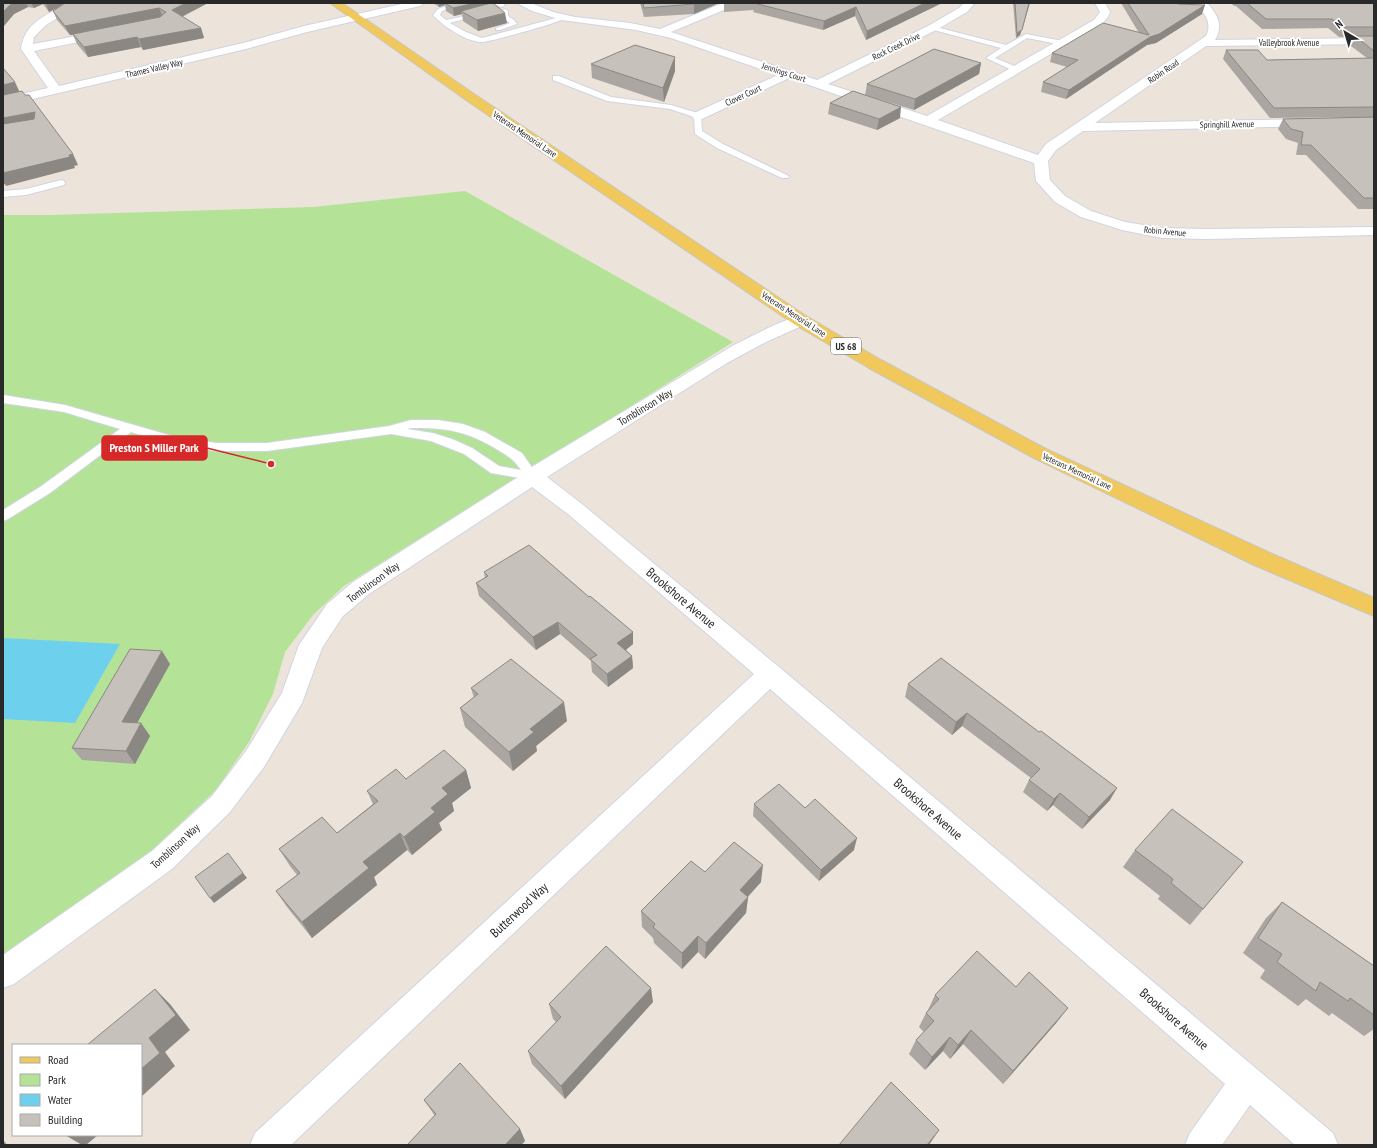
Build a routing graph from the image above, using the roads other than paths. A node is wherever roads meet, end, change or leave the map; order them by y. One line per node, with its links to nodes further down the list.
1 (78, 3): 24 (street)
2 (335, 3): 12 (main road, Veterans Memorial Lane / US 68)
3 (420, 3): 12 (street, Thames Valley Way)
4 (522, 3): 13 (street, Jennings Court)
5 (732, 3): 18 (street)
6 (970, 3): 16 (street, Rock Creek Drive)
7 (1100, 3): 21 (street)
8 (1201, 3): 22 (street, Robin Road)
9 (500, 6): 15 (lane); 19 (lane)
10 (462, 7): 11 (lane); 14 (lane); 14 (lane)
11 (479, 9)
12 (356, 18): 29 (street, Thames Valley Way); 41 (main road, Veterans Memorial Lane / US 68)
13 (563, 18): 15 (lane); 18 (street, Jennings Court)
14 (444, 22): 19 (lane)
15 (534, 26): 19 (lane)
16 (932, 28): 23 (lane); 28 (street, Rock Creek Drive)
17 (114, 32): 24 (street)
18 (661, 32): 26 (street, Jennings Court)
19 (464, 35)
20 (1374, 41): 22 (street, Valleybrook Avenue)
21 (1063, 43): 23 (lane); 25 (street)
22 (1205, 43): 35 (street, Robin Road)
23 (1007, 48): 25 (lane)
24 (27, 49): 29 (street)
25 (1016, 70): 33 (street)
26 (789, 74): 28 (street, Jennings Court); 32 (street, Clover Court)
27 (556, 78): 32 (lane)
28 (818, 84): 33 (street, Jennings Court)
29 (54, 86): 30 (street, Thames Valley Way); 31 (street, Thames Valley Way)
30 (3, 93)
31 (3, 102)
32 (698, 116): 37 (lane)
33 (928, 120): 36 (street, Jennings Court)
34 (1326, 123): 35 (street, Springhill Avenue)
35 (1080, 127): 36 (street)
36 (1041, 161): 40 (street, Robin Avenue)
37 (786, 176)
38 (61, 183): 39 (lane)
39 (3, 194)
40 (1374, 231)
41 (800, 320): 45 (street, Tomblinson Way); 47 (main road, Veterans Memorial Lane / US 68)
42 (3, 399): 43 (lane)
43 (129, 428): 44 (lane); 46 (lane)
44 (390, 430): 45 (lane); 45 (lane)
45 (532, 476): 48 (street, Brookshore Avenue); 49 (street, Tomblinson Way)
46 (3, 516)
47 (1374, 607)
48 (770, 674): 50 (street, Brookshore Avenue); 51 (street, Butterwood Way)
49 (3, 974)
50 (1247, 1082): 52 (street); 53 (street, Brookshore Avenue)
51 (267, 1145)
52 (1202, 1145)
53 (1320, 1145)

